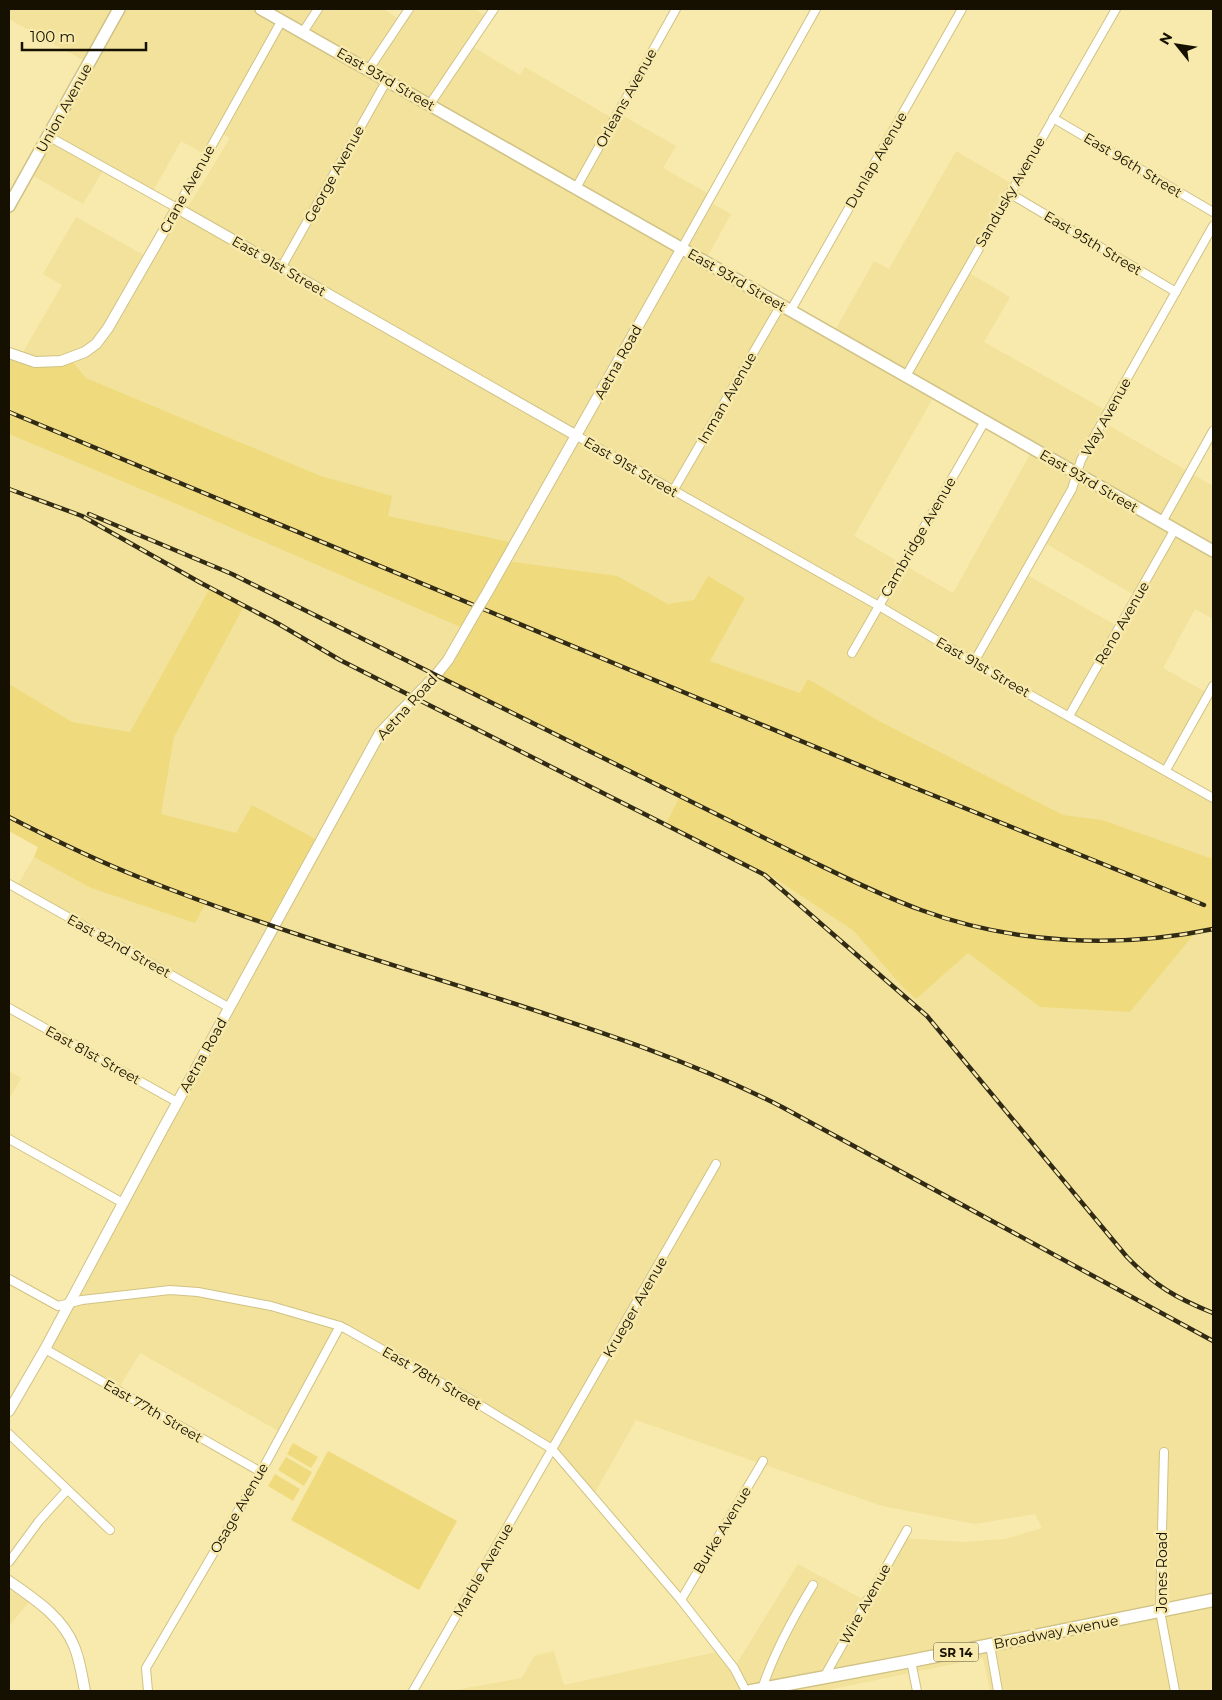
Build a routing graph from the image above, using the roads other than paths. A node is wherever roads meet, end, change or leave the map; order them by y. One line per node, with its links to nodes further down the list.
1 (119, 9): 16 (main road, Union Avenue)
2 (261, 9): 10 (main road, East 93rd Street)
3 (318, 9): 11 (street)
4 (409, 9): 12 (street)
5 (494, 9): 14 (street)
6 (676, 9): 17 (street, Orleans Avenue)
7 (816, 9): 23 (street, Aetna Road)
8 (962, 9): 26 (street, Dunlap Avenue)
9 (1116, 9): 15 (street, Sandusky Avenue)
10 (282, 20): 11 (main road, East 93rd Street); 20 (street, Crane Avenue)
11 (303, 32): 12 (main road, East 93rd Street)
12 (369, 69): 13 (main road, East 93rd Street)
13 (387, 80): 14 (main road, East 93rd Street); 24 (street, George Avenue)
14 (430, 104): 17 (main road, East 93rd Street)
15 (1053, 118): 18 (street, Sandusky Avenue); 21 (street, East 96th Street)
16 (48, 136): 19 (main road, Union Avenue); 20 (street, East 91st Street)
17 (576, 188): 23 (main road, East 93rd Street)
18 (1009, 193): 25 (street, East 95th Street); 28 (street, Sandusky Avenue)
19 (9, 206)
20 (177, 208): 24 (street, East 91st Street); 27 (street, Crane Avenue)
21 (1213, 212)
22 (1213, 226): 25 (street, Way Avenue)
23 (682, 248): 26 (main road, East 93rd Street); 31 (street, Aetna Road)
24 (281, 268): 31 (street, East 91st Street)
25 (1176, 292): 32 (street, Way Avenue)
26 (786, 308): 28 (main road, East 93rd Street); 33 (street, Inman Avenue)
27 (9, 353)
28 (906, 376): 29 (main road, East 93rd Street)
29 (985, 421): 32 (main road, East 93rd Street); 37 (street, Cambridge Avenue)
30 (1213, 431): 34 (street)
31 (577, 436): 33 (street, East 91st Street); 46 (street, Aetna Road, bridge)
32 (1078, 474): 34 (main road, East 93rd Street); 39 (street, Way Avenue)
33 (673, 491): 37 (street, East 91st Street)
34 (1162, 522): 35 (main road, East 93rd Street)
35 (1174, 529): 36 (main road, East 93rd Street); 41 (street, Reno Avenue)
36 (1213, 552)
37 (879, 606): 38 (street, Cambridge Avenue); 39 (street, East 91st Street)
38 (852, 653)
39 (974, 662): 41 (street, East 91st Street)
40 (1213, 686): 42 (street)
41 (1068, 716): 42 (street, East 91st Street)
42 (1166, 770): 43 (street, East 91st Street)
43 (1213, 798)
44 (9, 884): 46 (street, East 82nd Street)
45 (9, 1008): 47 (street, East 81st Street)
46 (230, 1008): 47 (street, Aetna Road)
47 (178, 1102): 50 (street, Aetna Road)
48 (9, 1139): 50 (street)
49 (716, 1164): 57 (street, Krueger Avenue)
50 (122, 1203): 52 (street, Aetna Road)
51 (9, 1279): 52 (street, East 78th Street)
52 (68, 1305): 53 (street, East 78th Street); 54 (street, Aetna Road)
53 (340, 1326): 57 (street, East 78th Street); 60 (street, Osage Avenue)
54 (45, 1349): 55 (street, Aetna Road); 60 (street, East 77th Street)
55 (9, 1411)
56 (9, 1434): 61 (street)
57 (552, 1449): 67 (street, East 78th Street); 76 (street, Marble Avenue)
58 (1164, 1452): 69 (street, Jones Road)
59 (763, 1461): 67 (street, Burke Avenue)
60 (261, 1472): 75 (street, Osage Avenue)
61 (67, 1490): 62 (street); 64 (street)
62 (110, 1530)
63 (907, 1530): 72 (street, Wire Avenue)
64 (9, 1562)
65 (9, 1581): 74 (street)
66 (813, 1585): 73 (street)
67 (681, 1600): 77 (street, East 78th Street)
68 (1213, 1600): 69 (main road, Broadway Avenue / SR 14)
69 (1160, 1611): 70 (main road, Broadway Avenue / SR 14); 80 (street, Jones Road)
70 (990, 1646): 71 (main road, Broadway Avenue / SR 14); 79 (street)
71 (911, 1661): 72 (main road, Broadway Avenue / SR 14); 78 (street)
72 (823, 1678): 73 (main road, Broadway Avenue / SR 14)
73 (756, 1690)
74 (85, 1691)
75 (148, 1691)
76 (413, 1691)
77 (746, 1691)
78 (917, 1691)
79 (998, 1691)
80 (1175, 1691)

